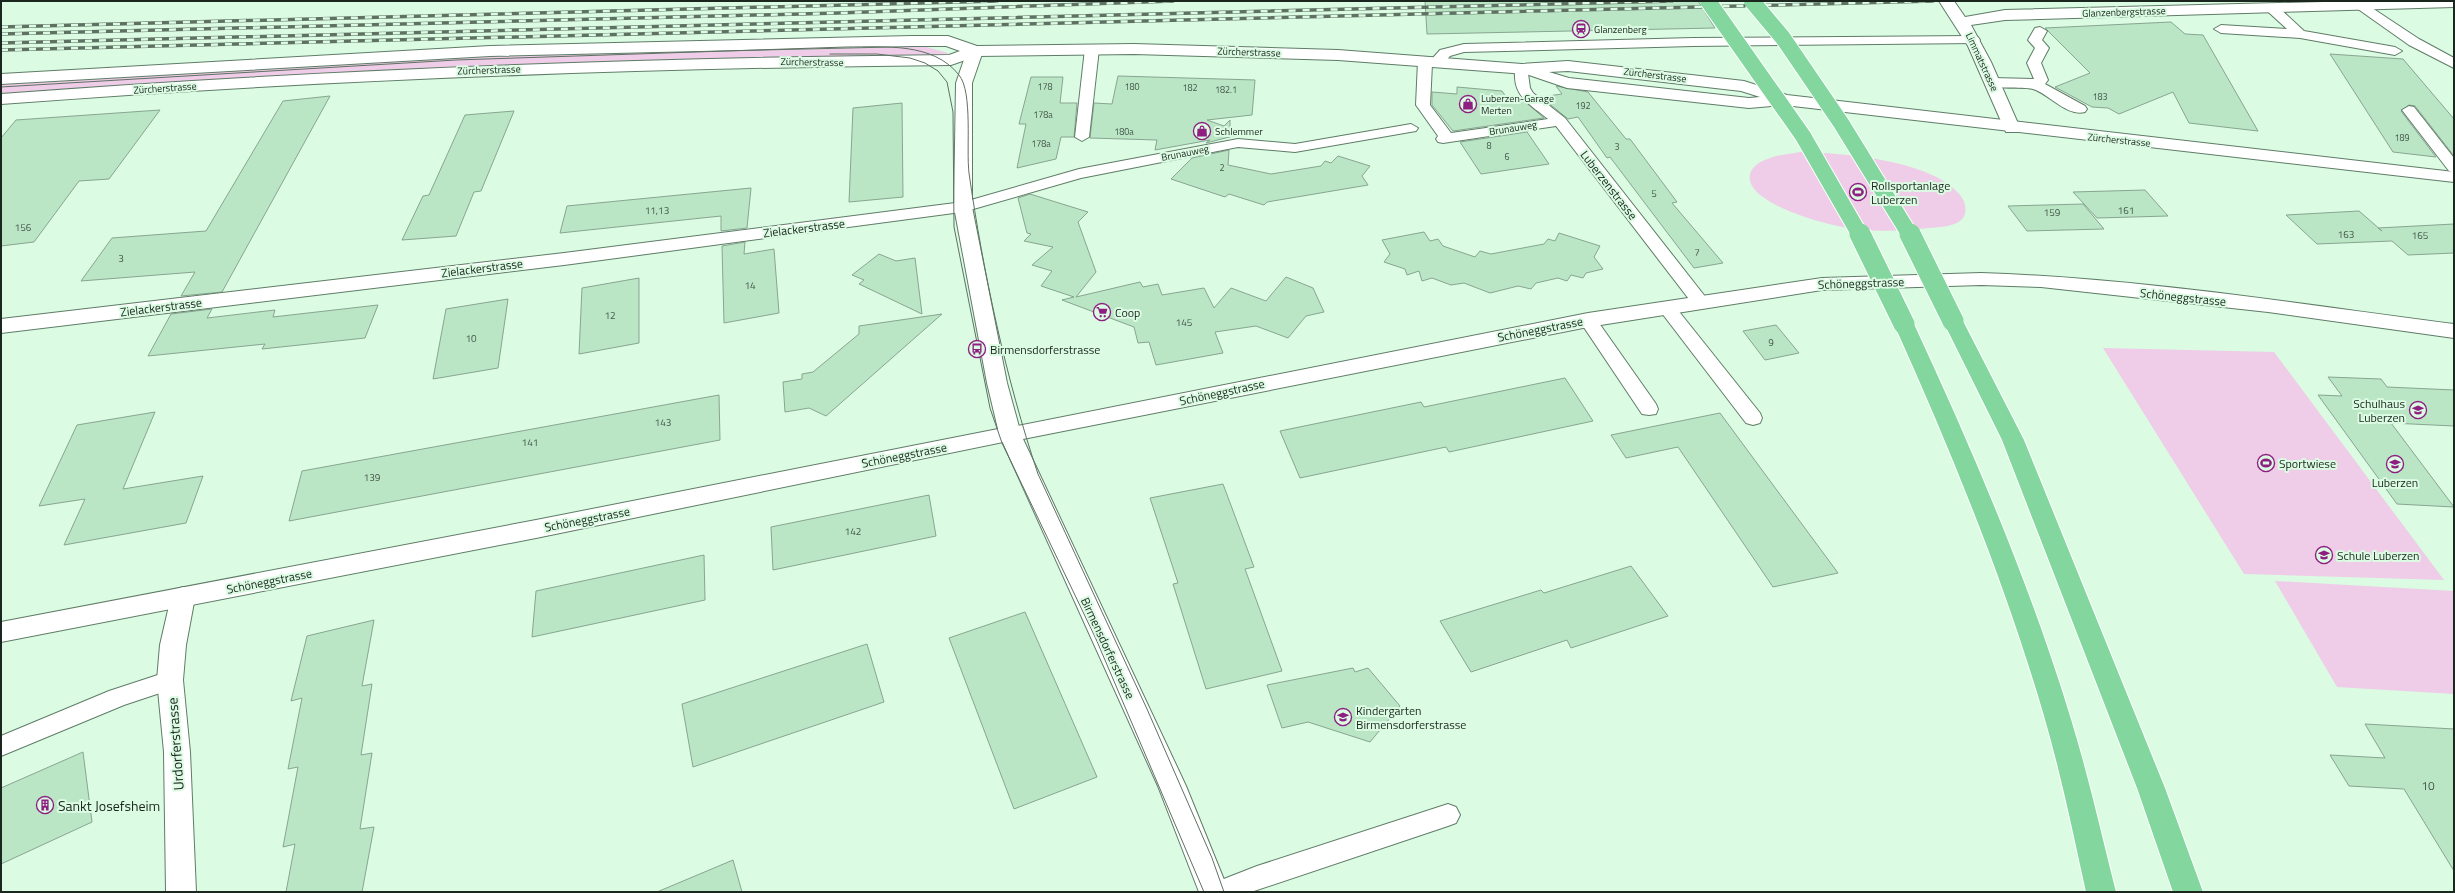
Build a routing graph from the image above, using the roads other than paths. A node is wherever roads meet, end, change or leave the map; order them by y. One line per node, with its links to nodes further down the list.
1 (1708, 1): 47 (highway, bridge)
2 (1752, 1): 48 (highway, bridge)
3 (1946, 1): 7 (street, Limmatstrasse)
4 (2454, 3): 5 (street, Glanzenbergstrasse)
5 (2363, 6): 6 (street, Glanzenbergstrasse); 16 (lane)
6 (2271, 8): 7 (street, Glanzenbergstrasse); 10 (lane)
7 (1961, 20): 11 (street, Limmatstrasse)
8 (2220, 29): 10 (lane)
9 (2040, 32): 20 (lane)
10 (2300, 34): 14 (lane)
11 (1972, 40): 15 (lane); 19 (street, Limmatstrasse)
12 (1092, 49): 13 (street, Zürcherstrasse); 15 (street, Zürcherstrasse); 27 (lane)
13 (975, 51): 18 (street, Zürcherstrasse); 21 (street, Zürcherstrasse); 30 (street, Birmensdorferstrasse)
14 (2395, 51)
15 (1431, 62): 17 (street, Zürcherstrasse); 24 (lane, Brunauweg)
16 (2454, 64)
17 (1522, 69): 24 (lane, Luberzenstrasse); 26 (street, Zürcherstrasse)
18 (1, 79)
19 (1992, 82): 20 (lane); 26 (street, Limmatstrasse)
20 (2036, 85): 22 (lane)
21 (1, 98)
22 (2080, 109)
23 (2409, 110): 28 (lane)
24 (1560, 121): 31 (lane, Luberzenstrasse)
25 (1411, 128): 30 (lane, Brunauweg)
26 (2012, 128): 29 (street, Zürcherstrasse)
27 (1082, 137)
28 (2454, 168)
29 (2454, 176)
30 (963, 207): 34 (street, Zielackerstrasse); 38 (street, Birmensdorferstrasse)
31 (1701, 302): 32 (street, Schöneggstrasse); 35 (street, Schöneggstrasse)
32 (1667, 308): 33 (street, Schöneggstrasse); 37 (lane)
33 (1588, 320): 36 (lane); 38 (street, Schöneggstrasse)
34 (1, 326)
35 (2454, 331)
36 (1649, 409)
37 (1753, 418)
38 (1010, 434): 39 (street, Schöneggstrasse); 45 (street, Birmensdorferstrasse)
39 (183, 597): 40 (street, Schöneggstrasse); 41 (street, Urdorferstrasse)
40 (1, 632)
41 (170, 680): 42 (lane); 44 (street, Urdorferstrasse)
42 (1, 746)
43 (1448, 815): 46 (lane)
44 (181, 892)
45 (1214, 892)
46 (1220, 892)
47 (2101, 892)
48 (2188, 892)

